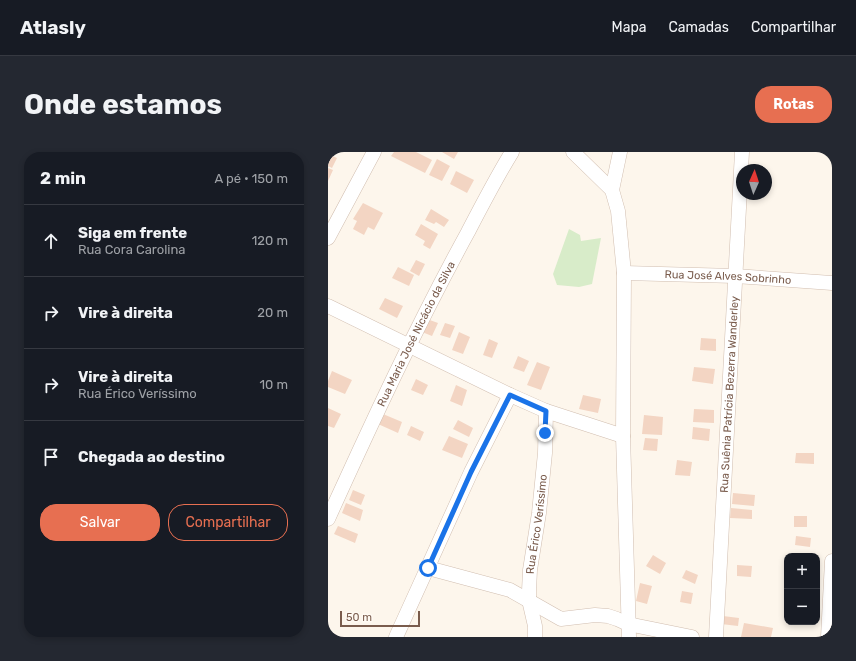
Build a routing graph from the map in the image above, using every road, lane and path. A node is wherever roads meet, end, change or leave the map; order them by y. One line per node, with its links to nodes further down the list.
1 (374, 152): 7 (street)
2 (512, 152): 12 (street, Rua Maria José Nicácio da Silva)
3 (573, 152): 6 (street)
4 (620, 152): 6 (street)
5 (742, 152): 9 (street, Rua Suênia Patrícia Bezerra Wanderley)
6 (612, 190): 8 (street)
7 (328, 238)
8 (624, 273): 9 (street, Rua José Alves Sobrinho); 15 (street)
9 (735, 276): 10 (street, Rua José Alves Sobrinho); 24 (street, Rua Suênia Patrícia Bezerra Wanderley)
10 (832, 282)
11 (328, 306): 12 (street)
12 (408, 346): 13 (street); 16 (street, Rua Maria José Nicácio da Silva)
13 (510, 395): 14 (street); 18 (street)
14 (546, 411): 15 (street); 19 (street, Rua Érico Veríssimo)
15 (623, 436): 20 (street)
16 (328, 519)
17 (832, 561): 25 (street)
18 (428, 568): 19 (street); 21 (street)
19 (529, 600): 20 (street); 22 (street, Rua Érico Veríssimo)
20 (629, 630): 23 (street)
21 (396, 637)
22 (535, 637)
23 (692, 637)
24 (716, 637)
25 (828, 637)

